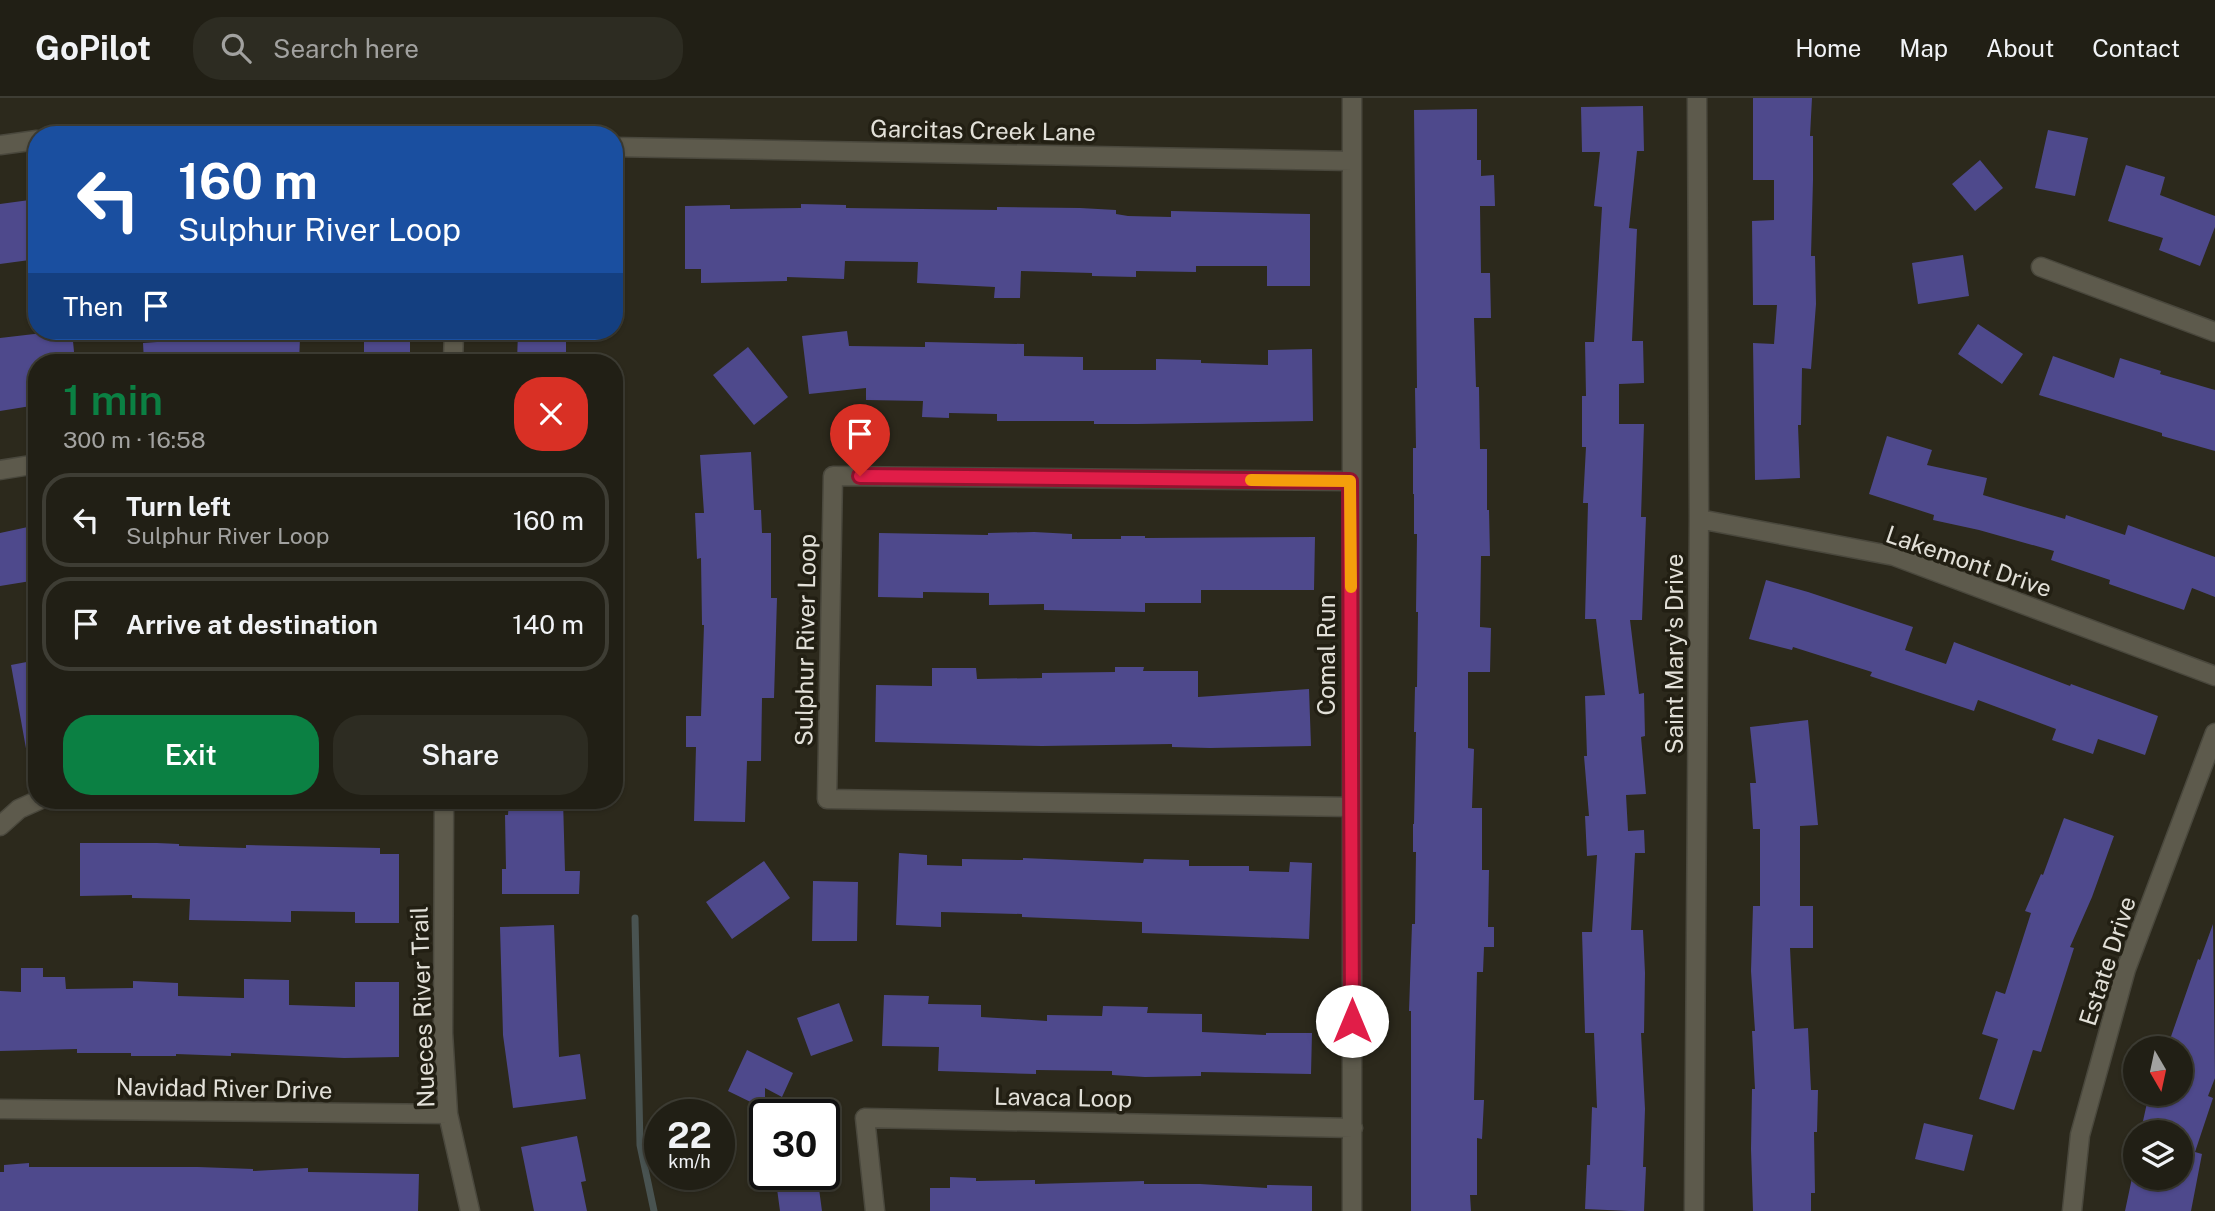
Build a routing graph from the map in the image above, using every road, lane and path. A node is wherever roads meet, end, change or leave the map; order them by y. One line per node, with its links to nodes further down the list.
1 (1352, 98): 6 (street, Comal Run)
2 (1697, 98): 12 (street, Saint Mary's Drive)
3 (28, 141): 4 (street)
4 (0, 145)
5 (623, 147): 6 (street, Garcitas Creek Lane)
6 (1352, 161): 11 (street, Comal Run)
7 (2040, 267): 8 (street)
8 (2215, 331)
9 (28, 465): 10 (street)
10 (0, 470)
11 (1350, 481): 16 (street, Comal Run); 16 (street, Sulphur River Loop)
12 (1699, 519): 13 (street, Lakemont Drive); 25 (street, Saint Mary's Drive)
13 (2215, 676)
14 (2215, 733): 26 (street, Estate Drive)
15 (28, 804): 18 (street)
16 (1351, 807): 21 (street, Comal Run)
17 (444, 809): 20 (street, Nueces River Trail)
18 (0, 826)
19 (0, 1110): 20 (street, Navidad River Drive)
20 (448, 1114): 22 (street, Nueces River Trail)
21 (1353, 1128): 23 (street, Lavaca Loop); 24 (street, Comal Run)
22 (470, 1211)
23 (875, 1211)
24 (1352, 1211)
25 (1694, 1211)
26 (2072, 1211)

